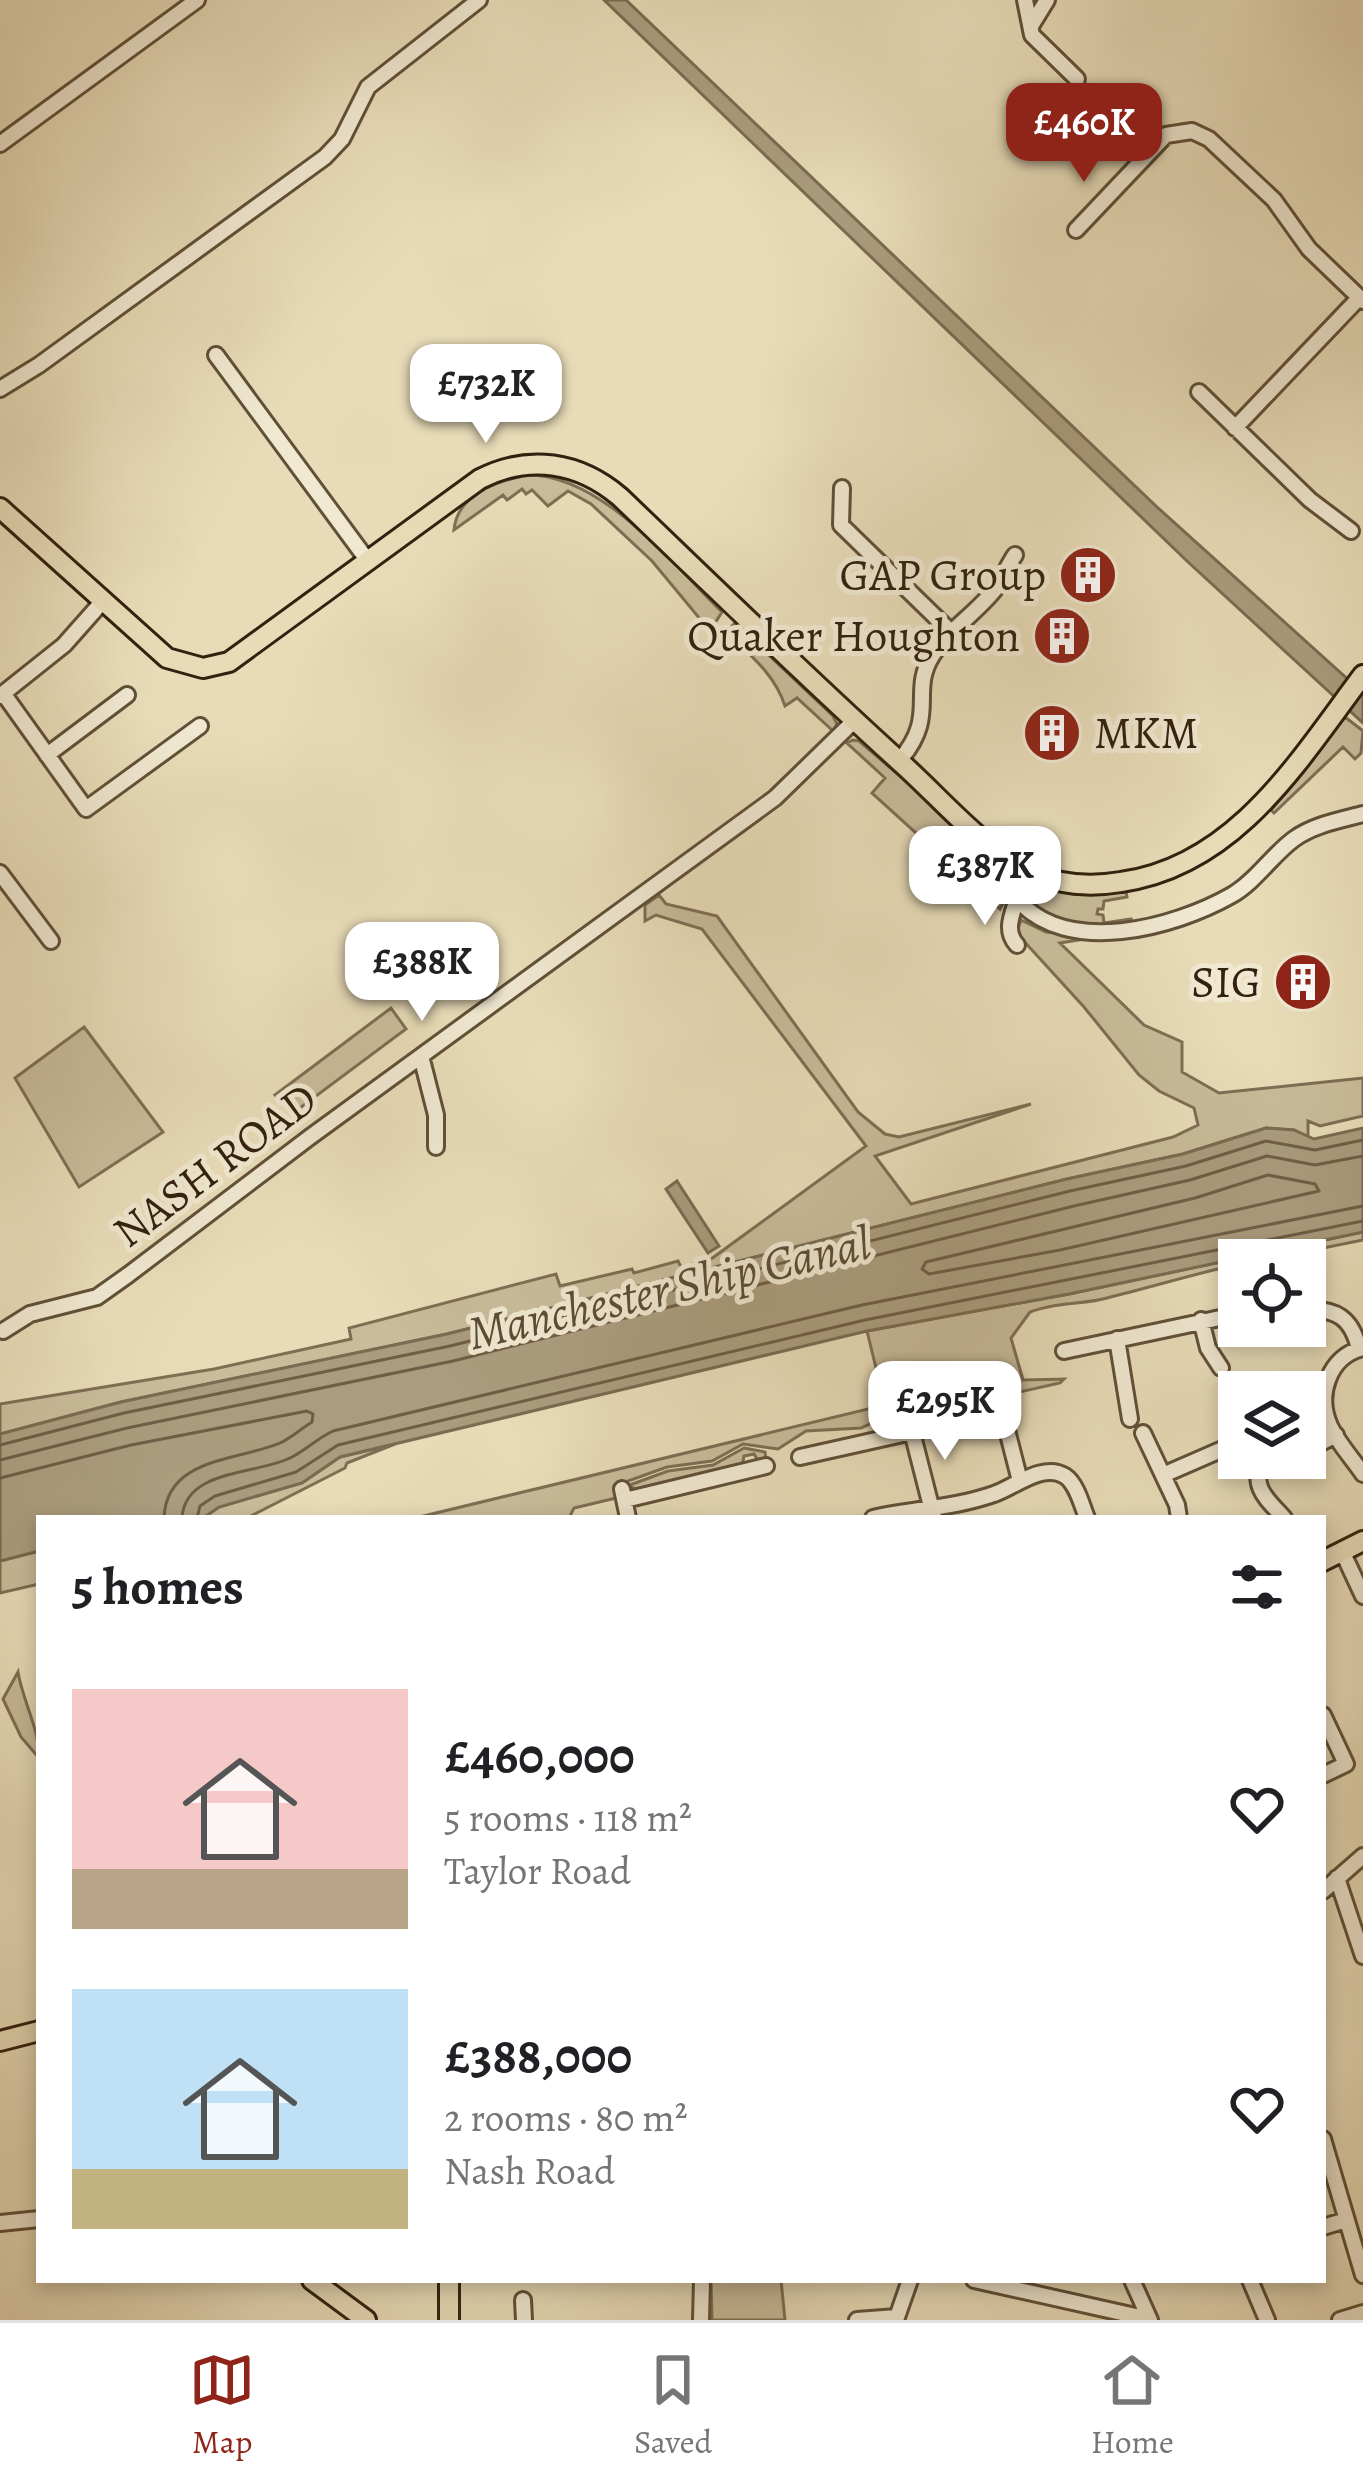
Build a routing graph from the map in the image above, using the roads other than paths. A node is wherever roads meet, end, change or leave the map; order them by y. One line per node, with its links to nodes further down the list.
1 (197, 0): 7 (street)
2 (479, 0): 11 (street)
3 (1025, 0): 5 (street)
4 (1047, 0): 5 (street)
5 (1030, 31): 6 (street)
6 (1077, 79)
7 (0, 144)
8 (1076, 230): 9 (street)
9 (1361, 300): 13 (street)
10 (216, 355): 18 (street)
11 (0, 389)
12 (1199, 392): 13 (street)
13 (1235, 428): 16 (street)
14 (842, 488): 20 (street)
15 (0, 508): 19 (main road)
16 (1352, 531)
17 (1015, 555): 20 (street)
18 (368, 561): 19 (main road); 24 (main road)
19 (103, 601): 22 (street)
20 (952, 633): 27 (street)
21 (1363, 675): 29 (main road)
22 (2, 694): 26 (street)
23 (127, 695): 26 (street)
24 (854, 721): 27 (main road); 34 (street, NASH ROAD)
25 (200, 726): 26 (street)
26 (47, 755)
27 (899, 761): 29 (main road)
28 (1363, 814): 31 (street)
29 (1030, 871): 31 (street)
30 (0, 872): 32 (street)
31 (1017, 899): 33 (street)
32 (51, 941)
33 (1017, 945)
34 (421, 1056): 35 (street); 39 (street, NASH ROAD)
35 (436, 1147)
36 (1326, 1310): 42 (street)
37 (1218, 1317): 38 (street)
38 (1201, 1320): 40 (street); 43 (street)
39 (3, 1331)
40 (1117, 1339): 41 (street); 47 (street)
41 (1074, 1345)
42 (1361, 1349): 49 (street)
43 (1212, 1362)
44 (997, 1391): 45 (street)
45 (1001, 1408): 46 (street); 59 (street)
46 (982, 1412)
47 (1130, 1419)
48 (1143, 1433): 57 (street)
49 (1336, 1435): 51 (street); 56 (street)
50 (814, 1436): 53 (street)
51 (1326, 1440)
52 (1218, 1451): 57 (street)
53 (818, 1453): 54 (street); 60 (street)
54 (800, 1457)
55 (756, 1464): 61 (street)
56 (1363, 1474)
57 (1163, 1475): 63 (street)
58 (1259, 1479): 64 (street)
59 (1020, 1481): 60 (street); 62 (street)
60 (932, 1513)
61 (627, 1515)
62 (1085, 1515)
63 (1179, 1515)
64 (1281, 1515)
65 (1363, 1541): 66 (main road)
66 (1342, 1551): 67 (main road); 68 (street)
67 (1326, 1559)
68 (1363, 1596)
69 (1326, 1721): 70 (street)
70 (1326, 1774)
71 (1363, 1856): 72 (street)
72 (1337, 1878): 73 (street); 74 (street)
73 (1326, 1889)
74 (1363, 1956)
75 (36, 2032): 76 (main road)
76 (0, 2041)
77 (1326, 2149): 79 (street)
78 (36, 2219): 80 (street)
79 (1346, 2219): 81 (street); 82 (street)
80 (0, 2223)
81 (1326, 2226)
82 (1363, 2276)
83 (316, 2283): 94 (main road)
84 (702, 2283): 98 (street)
85 (909, 2283): 92 (street)
86 (987, 2283): 93 (street)
87 (1133, 2283): 93 (street)
88 (1251, 2283): 100 (street)
89 (449, 2284): 95 (main road); 96 (main road)
90 (524, 2300): 97 (street)
91 (1363, 2313): 101 (street)
92 (896, 2318): 99 (street)
93 (1149, 2319)
94 (366, 2320)
95 (449, 2320)
96 (463, 2320)
97 (524, 2320)
98 (701, 2320)
99 (857, 2320)
100 (1267, 2320)
101 (1340, 2320)

